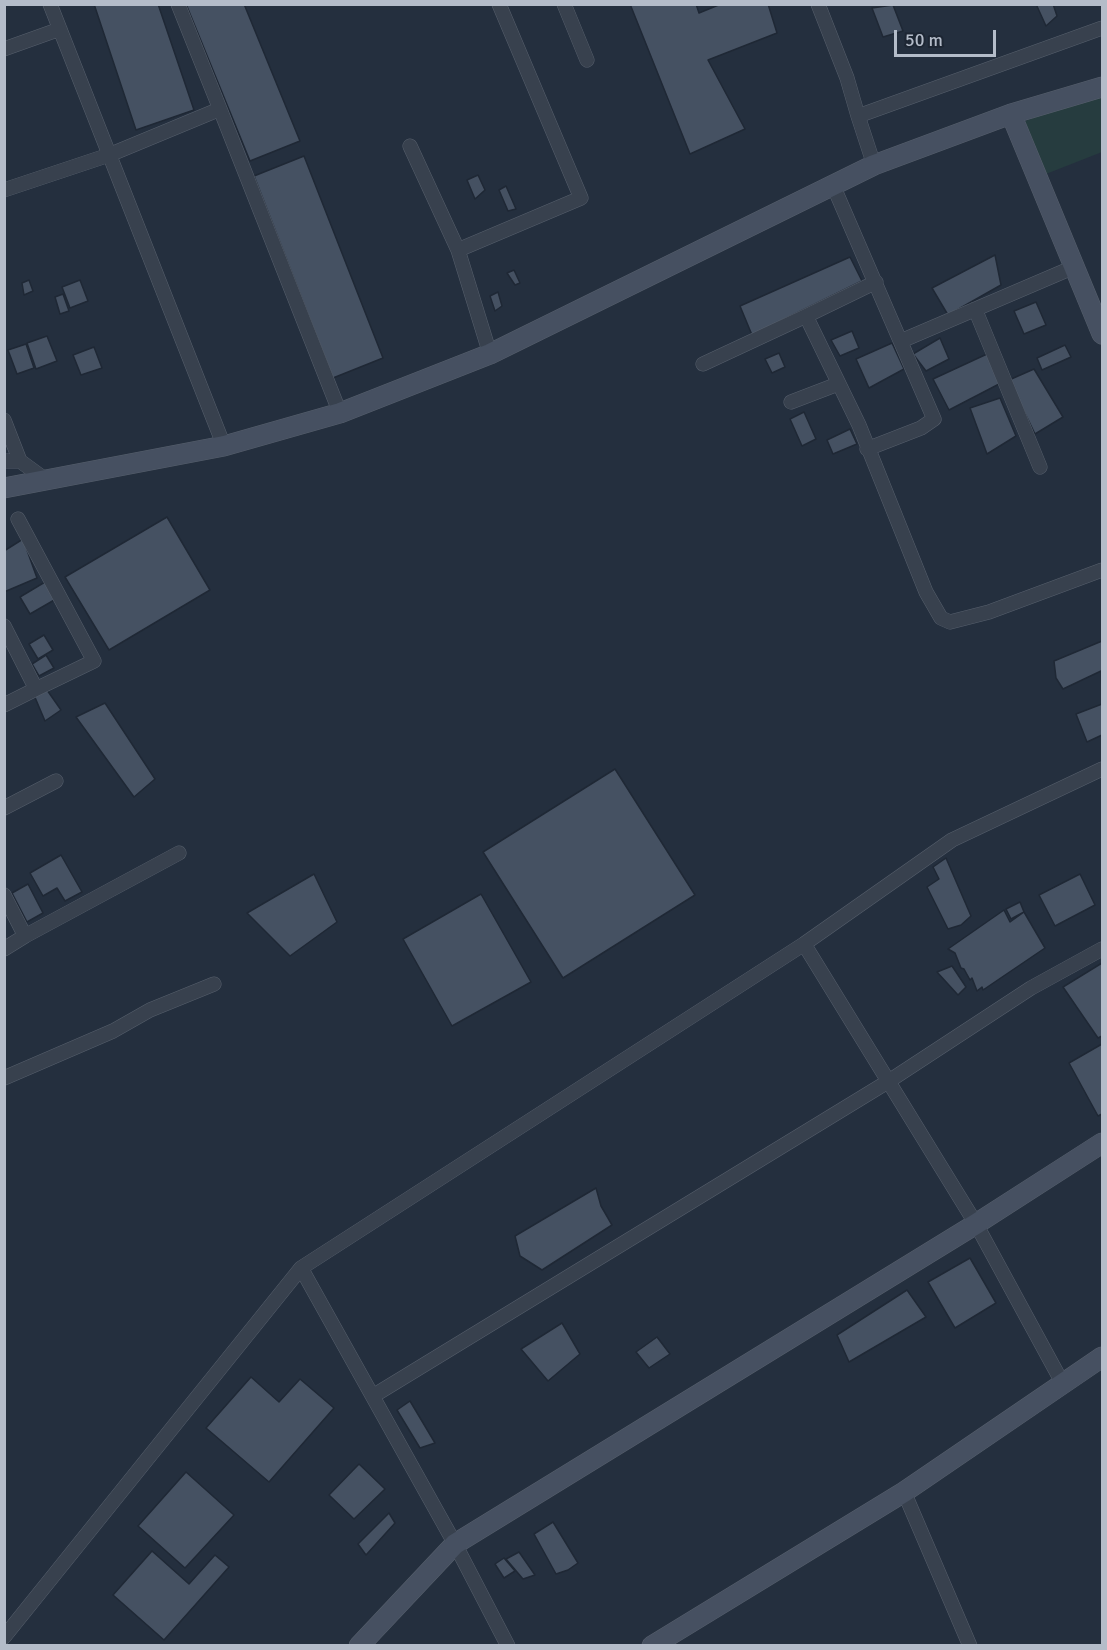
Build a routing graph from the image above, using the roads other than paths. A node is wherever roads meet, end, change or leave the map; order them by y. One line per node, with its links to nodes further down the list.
1 (50, 4): 7 (street)
2 (178, 4): 11 (street)
3 (499, 4): 19 (street)
4 (564, 4): 9 (street)
5 (818, 4): 13 (street)
6 (1102, 28): 13 (street)
7 (60, 29): 8 (street); 15 (street)
8 (4, 48)
9 (587, 60)
10 (1102, 87): 12 (street)
11 (220, 109): 15 (street); 30 (street)
12 (1011, 114): 16 (street); 20 (street)
13 (858, 116): 16 (street)
14 (410, 146): 19 (street)
15 (109, 155): 18 (street); 32 (street)
16 (874, 165): 17 (street)
17 (832, 183): 21 (street); 26 (street)
18 (4, 190)
19 (458, 249): 26 (street)
20 (1074, 267): 22 (street); 24 (street)
21 (876, 282): 23 (street); 25 (street)
22 (975, 309): 25 (street); 36 (street)
23 (806, 316): 27 (street); 28 (street)
24 (1102, 334)
25 (901, 341): 33 (street)
26 (490, 354): 30 (street)
27 (703, 364)
28 (838, 384): 29 (street); 33 (street)
29 (792, 402)
30 (340, 413): 32 (street)
31 (4, 420): 35 (street)
32 (224, 446): 37 (street)
33 (867, 449): 40 (street)
34 (4, 461): 35 (street)
35 (20, 461): 37 (street)
36 (1040, 467)
37 (46, 480): 38 (street)
38 (4, 488)
39 (18, 519): 42 (street)
40 (1102, 570)
41 (4, 626): 42 (street)
42 (36, 689): 43 (street)
43 (4, 705)
44 (1102, 769): 50 (street)
45 (56, 781): 46 (street)
46 (4, 807)
47 (178, 853): 49 (street)
48 (4, 895): 49 (street)
49 (25, 936): 51 (street)
50 (804, 944): 55 (street); 58 (street)
51 (4, 949)
52 (1102, 949): 55 (street)
53 (214, 984): 54 (street)
54 (4, 1078)
55 (889, 1081): 57 (street); 61 (street)
56 (1102, 1143): 57 (street)
57 (976, 1224): 60 (street); 63 (street)
58 (301, 1268): 61 (street); 64 (street)
59 (1102, 1357): 60 (street)
60 (1063, 1384): 62 (street)
61 (373, 1396): 63 (street)
62 (904, 1492): 67 (street); 68 (street)
63 (455, 1544): 65 (street); 66 (street)
64 (4, 1637)
65 (359, 1646)
66 (508, 1646)
67 (652, 1646)
68 (970, 1646)

